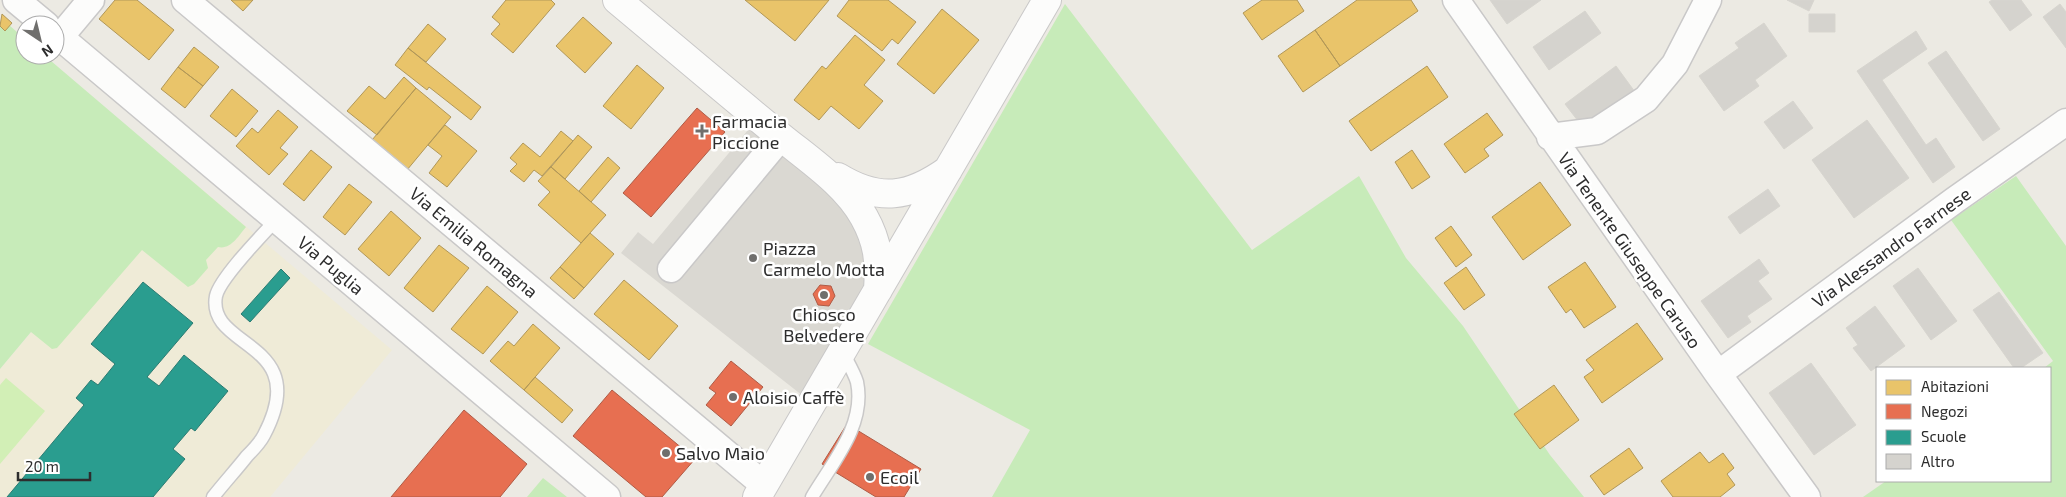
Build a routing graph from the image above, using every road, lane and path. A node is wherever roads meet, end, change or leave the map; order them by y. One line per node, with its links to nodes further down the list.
1 (16, 0): 8 (street, Via Puglia)
2 (90, 0): 9 (street)
3 (185, 0): 22 (street, Via Emilia Romagna)
4 (617, 0): 12 (main road)
5 (1047, 0): 14 (main road)
6 (1456, 0): 13 (street, Via Tenente Giuseppe Caruso)
7 (1708, 0): 13 (street)
8 (34, 15)
9 (65, 22)
10 (65, 40): 16 (street, Via Puglia)
11 (2066, 122): 21 (street, Via Alessandro Farnese)
12 (781, 137): 15 (main road); 18 (street)
13 (1550, 137): 21 (street, Via Tenente Giuseppe Caruso)
14 (948, 170): 15 (main road); 17 (main road)
15 (866, 204): 17 (main road); 19 (main road)
16 (276, 219): 23 (lane); 24 (street, Via Puglia)
17 (910, 235): 19 (main road)
18 (671, 269)
19 (878, 290): 20 (main road)
20 (842, 351): 22 (main road); 25 (lane)
21 (1718, 374): 26 (street, Via Tenente Giuseppe Caruso)
22 (761, 491)
23 (213, 497)
24 (607, 497)
25 (812, 497)
26 (1808, 497)

